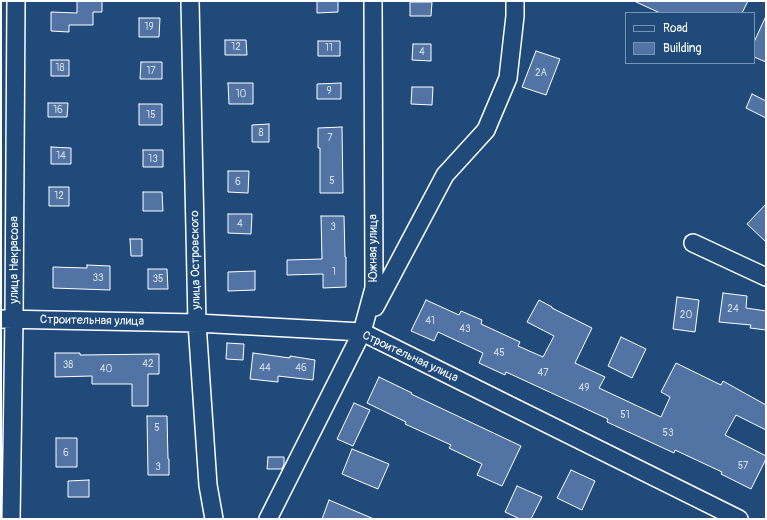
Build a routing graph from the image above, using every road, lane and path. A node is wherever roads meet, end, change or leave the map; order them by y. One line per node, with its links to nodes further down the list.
1 (16, 1): 7 (street, улица Некрасова)
2 (190, 1): 8 (street, улица Островского)
3 (373, 1): 9 (street, Южная улица)
4 (515, 1): 9 (street)
5 (693, 243): 6 (street)
6 (766, 277)
7 (8, 319): 8 (street, Строительная улица); 10 (street, улица Некрасова)
8 (197, 323): 9 (street, Строительная улица); 11 (street, улица Островского)
9 (362, 332): 12 (street, Южная улица); 13 (street, Строительная улица)
10 (11, 519)
11 (214, 519)
12 (268, 519)
13 (739, 519)

